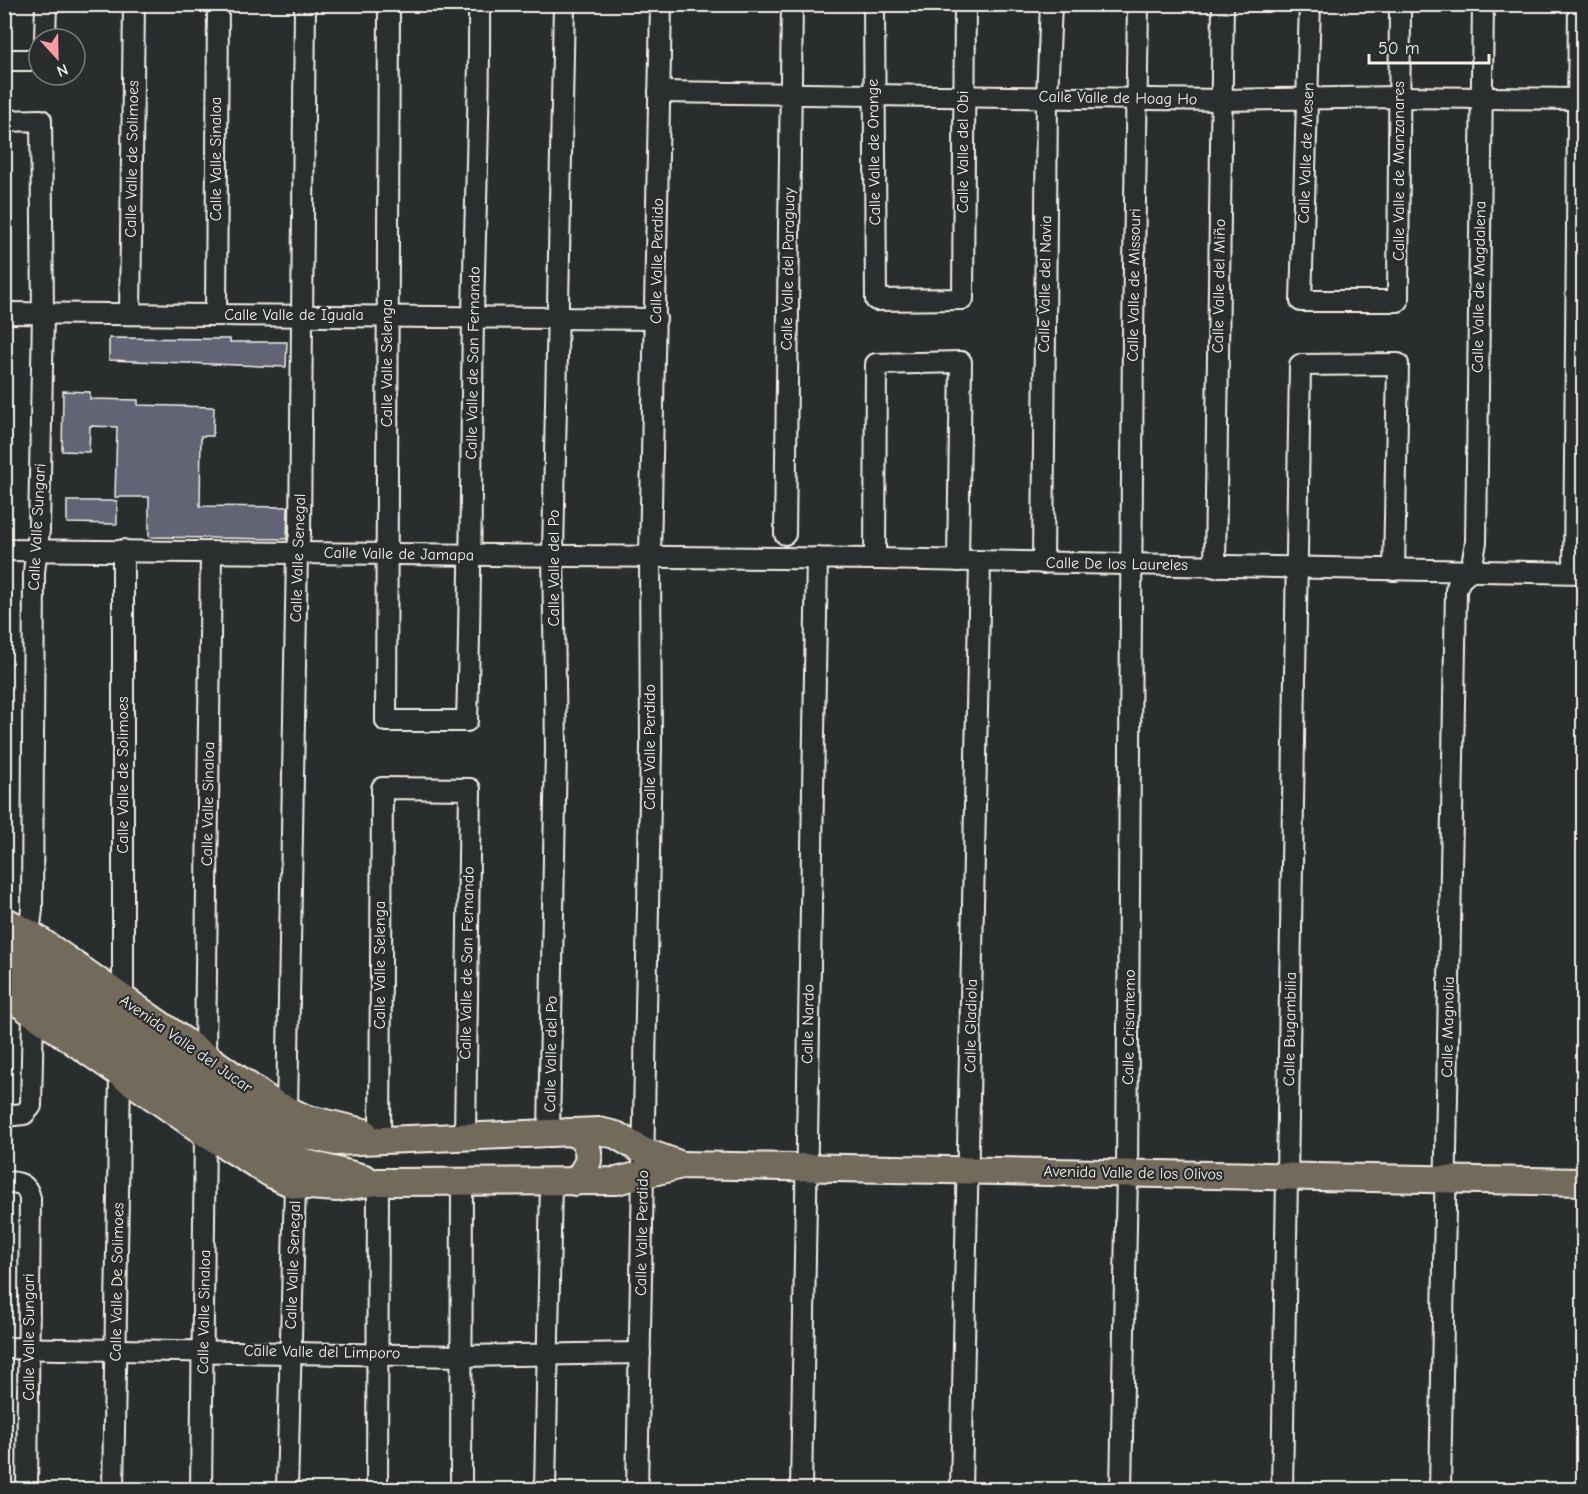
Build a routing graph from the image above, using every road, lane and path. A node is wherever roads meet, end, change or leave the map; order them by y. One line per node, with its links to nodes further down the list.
1 (46, 4): 19 (street)
2 (134, 4): 39 (street, Calle Valle de Solimoes)
3 (218, 4): 40 (street, Calle Valle Sinaloa)
4 (305, 4): 42 (street, Calle Valle Senegal)
5 (389, 4): 41 (street, Calle Valle Selenga)
6 (479, 4): 43 (street, Calle Valle de San Fernando)
7 (564, 4): 44 (street, Calle Valle del Po)
8 (661, 4): 23 (street, Calle Valle Perdido)
9 (792, 4): 25 (street, Calle Valle del Paraguay)
10 (874, 4): 24 (street, Calle Valle de Orange)
11 (964, 4): 26 (street, Calle Valle del Obi)
12 (1051, 4): 27 (street, Calle Valle del Navia)
13 (1138, 4): 29 (street, Calle Valle de Missouri)
14 (1222, 4): 33 (street, Calle Valle del Miño)
15 (1310, 4): 31 (street, Calle Valle de Mesen)
16 (1400, 4): 28 (street, Calle Valle de Manzanares)
17 (1483, 4): 30 (street, Calle Valle de Magdalena)
18 (1579, 4): 22 (street)
19 (45, 27)
20 (4, 60): 21 (street)
21 (27, 60)
22 (1581, 71): 32 (street)
23 (659, 92): 25 (street, Calle Valle de Hoag Ho); 45 (street, Calle Valle Perdido)
24 (873, 95): 25 (street, Calle Valle de Hoag Ho); 26 (street, Calle Valle de Hoag Ho); 35 (street, Calle Valle de Orange)
25 (791, 96): 46 (street, Calle Valle del Paraguay)
26 (963, 97): 27 (street, Calle Valle de Hoag Ho); 35 (street, Calle Valle del Obi)
27 (1047, 97): 29 (street, Calle Valle de Hoag Ho); 60 (street, Calle Valle del Navia)
28 (1399, 97): 30 (street, Calle Valle de Hoag Ho); 31 (street, Calle Valle de Hoag Ho); 36 (street, Calle Valle de Manzanares)
29 (1136, 98): 33 (street, Calle Valle de Hoag Ho); 61 (street, Calle Valle de Missouri)
30 (1483, 98): 32 (street, Calle Valle de Hoag Ho); 65 (street, Calle Valle de Magdalena)
31 (1309, 99): 33 (street, Calle Valle de Hoag Ho); 36 (street, Calle Valle de Mesen)
32 (1577, 99): 66 (street)
33 (1222, 100): 62 (street, Calle Valle del Miño)
34 (4, 122): 38 (street, Calle Valle Sungari)
35 (963, 299)
36 (1301, 301)
37 (4, 313): 38 (street, Calle Valle de Iguala)
38 (43, 313): 39 (street, Calle Valle de Iguala); 48 (street, Calle Valle Sungari)
39 (130, 313): 40 (street, Calle Valle de Iguala)
40 (216, 314): 42 (street, Calle Valle de Iguala)
41 (387, 315): 42 (street, Calle Valle de Iguala); 43 (street, Calle Valle de Iguala); 52 (street, Calle Valle Selenga)
42 (301, 316): 51 (street, Calle Valle Senegal)
43 (473, 316): 44 (street, Calle Valle de Iguala); 54 (street, Calle Valle de San Fernando)
44 (559, 316): 45 (street, Calle Valle de Iguala); 53 (street, Calle Valle del Po)
45 (656, 319): 55 (street, Calle Valle Perdido)
46 (785, 534)
47 (4, 550): 48 (street, Calle Valle de Jamapa)
48 (37, 550): 49 (street, Calle Valle de Jamapa); 70 (street, Calle Valle Sungari)
49 (123, 550): 50 (street, Calle Valle de Jamapa); 74 (street, Calle Valle de Solimoes)
50 (211, 552): 51 (street, Calle Valle de Jamapa); 76 (street, Calle Valle Sinaloa)
51 (297, 553): 52 (street, Calle Valle de Jamapa); 79 (street, Calle Valle Senegal)
52 (385, 553): 54 (street, Calle Valle de Jamapa); 67 (street, Calle Valle Selenga)
53 (553, 554): 54 (street, Calle Valle de Jamapa); 55 (street, Calle Valle de Jamapa); 81 (street, Calle Valle del Po)
54 (471, 555): 67 (street, Calle Valle de San Fernando)
55 (650, 557): 56 (street, Calle De los Laureles); 85 (street, Calle Valle Perdido)
56 (817, 558): 57 (street, Calle De los Laureles); 86 (street, Calle Nardo)
57 (875, 559): 58 (street, Calle De los Laureles); 58 (street)
58 (958, 561): 59 (street, Calle De los Laureles)
59 (980, 562): 60 (street, Calle De los Laureles); 87 (street, Calle Gladiola)
60 (1043, 563): 61 (street, Calle De los Laureles)
61 (1133, 565): 62 (street, Calle De los Laureles); 88 (street, Calle Crisantemo)
62 (1215, 567): 63 (street, Calle De los Laureles)
63 (1297, 568): 64 (street, Calle De los Laureles); 64 (street); 89 (street, Calle Bugambilia)
64 (1394, 570): 65 (street, Calle De los Laureles)
65 (1471, 570): 66 (street, Calle De los Laureles); 90 (street, Calle Magnolia)
66 (1579, 572)
67 (468, 721)
68 (470, 789): 83 (street, Calle Valle de San Fernando); 84 (street, Calle Valle Selenga)
69 (4, 920): 70 (main road, Avenida Valle del Jucar)
70 (29, 933): 74 (main road, Avenida Valle del Jucar)
71 (4, 948): 77 (main road, Avenida Valle del Jucar)
72 (4, 970): 77 (main road, Avenida Valle del Jucar)
73 (4, 993): 75 (main road, Avenida Valle del Jucar)
74 (123, 1000): 76 (main road, Avenida Valle del Jucar)
75 (33, 1013): 78 (main road, Avenida Valle del Jucar); 80 (street)
76 (205, 1056): 79 (main road, Avenida Valle del Jucar)
77 (158, 1060): 84 (main road, Avenida Valle del Jucar); 92 (main road, Avenida Valle del Jucar)
78 (120, 1074): 82 (main road, Avenida Valle del Jucar); 99 (street, Calle Valle De Solimoes)
79 (287, 1111): 84 (main road, Avenida Valle del Jucar)
80 (4, 1116)
81 (559, 1132): 83 (main road, Avenida Valle del Jucar); 85 (main road, Avenida Valle del Jucar); 94 (main road)
82 (205, 1134): 96 (main road, Avenida Valle del Jucar); 100 (street, Calle Valle Sinaloa)
83 (465, 1136): 84 (main road, Avenida Valle del Jucar)
84 (380, 1141)
85 (643, 1163): 86 (main road, Avenida Valle de los Olivos); 94 (main road, Avenida Valle del Jucar); 103 (street, Calle Valle Perdido)
86 (806, 1166): 87 (main road, Avenida Valle de los Olivos); 114 (street, Calle Nardo)
87 (968, 1169): 88 (main road, Avenida Valle de los Olivos); 115 (street, Calle Gladiola)
88 (1127, 1173): 89 (main road, Avenida Valle de los Olivos); 116 (street, Calle Crisantemo)
89 (1287, 1177): 90 (main road, Avenida Valle de los Olivos); 117 (street, Calle Bugambilia)
90 (1446, 1178): 95 (main road, Avenida Valle de los Olivos); 118 (street, Calle Magnolia)
91 (4, 1182): 98 (street, Calle Valle Sungari)
92 (378, 1182): 93 (main road, Avenida Valle del Jucar); 96 (main road, Avenida Valle del Jucar); 102 (street)
93 (462, 1182): 94 (main road, Avenida Valle del Jucar); 105 (street)
94 (563, 1182): 104 (street)
95 (1584, 1182)
96 (296, 1185): 101 (street, Calle Valle Senegal)
97 (4, 1348): 98 (street, Calle Valle del Limporo)
98 (29, 1348): 99 (street, Calle Valle del Limporo); 106 (street, Calle Valle Sungari)
99 (116, 1348): 100 (street, Calle Valle del Limporo); 107 (street, Calle Valle De Solimoes)
100 (204, 1350): 101 (street, Calle Valle del Limporo); 108 (street, Calle Valle Sinaloa)
101 (290, 1352): 102 (street, Calle Valle del Limporo); 109 (street, Calle Valle Senegal)
102 (376, 1353): 105 (street, Calle Valle del Limporo); 110 (street)
103 (640, 1353): 104 (street, Calle Valle del Limporo); 113 (street, Calle Valle Perdido)
104 (546, 1354): 105 (street, Calle Valle del Limporo); 112 (street)
105 (462, 1356): 111 (street)
106 (27, 1490)
107 (114, 1490)
108 (201, 1490)
109 (287, 1490)
110 (377, 1490)
111 (461, 1490)
112 (545, 1490)
113 (637, 1490)
114 (801, 1490)
115 (961, 1490)
116 (1121, 1490)
117 (1282, 1490)
118 (1440, 1490)

